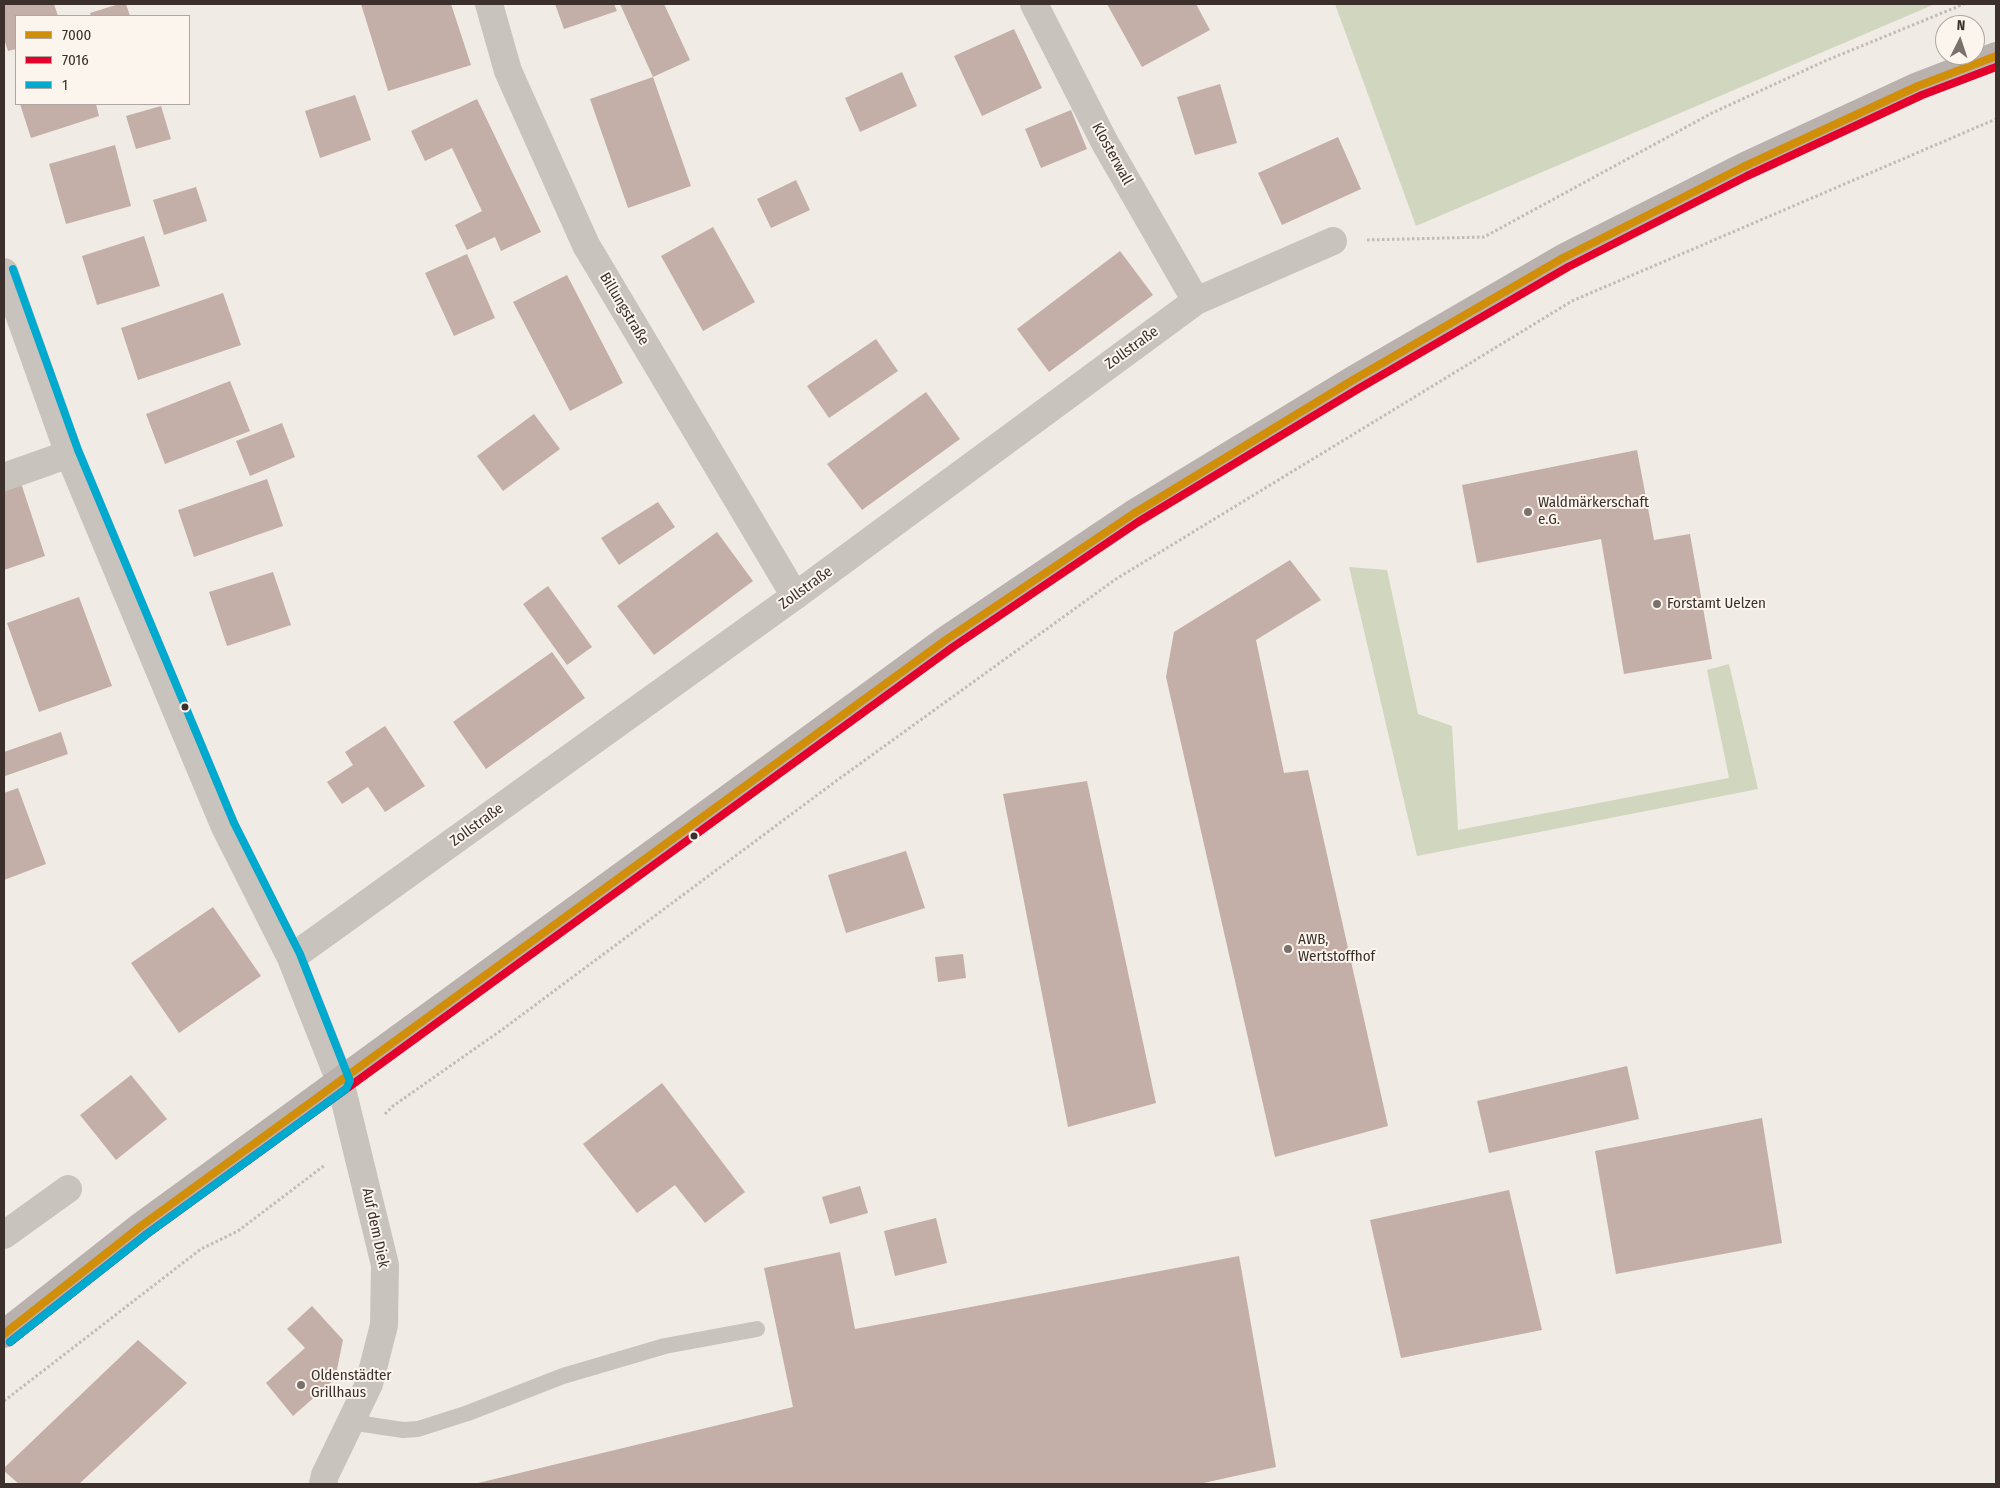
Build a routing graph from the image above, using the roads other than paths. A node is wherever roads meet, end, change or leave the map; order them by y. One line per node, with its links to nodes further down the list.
1 (489, 4): 9 (street, Billungstraße)
2 (1034, 4): 6 (street, Klosterwall)
3 (1996, 56): 11 (main road)
4 (1332, 241): 6 (street, Zollstraße)
5 (4, 272): 7 (street, Auf dem Diek)
6 (1196, 301): 9 (street, Zollstraße)
7 (69, 454): 8 (street); 10 (street, Auf dem Diek)
8 (4, 477)
9 (795, 596): 10 (street, Zollstraße)
10 (291, 958): 11 (street, Auf dem Diek)
11 (340, 1082): 15 (main road); 16 (street, Auf dem Diek)
12 (68, 1189): 13 (street)
13 (4, 1235)
14 (757, 1329): 16 (lane)
15 (4, 1334)
16 (350, 1422): 17 (street, Auf dem Diek)
17 (323, 1484)

